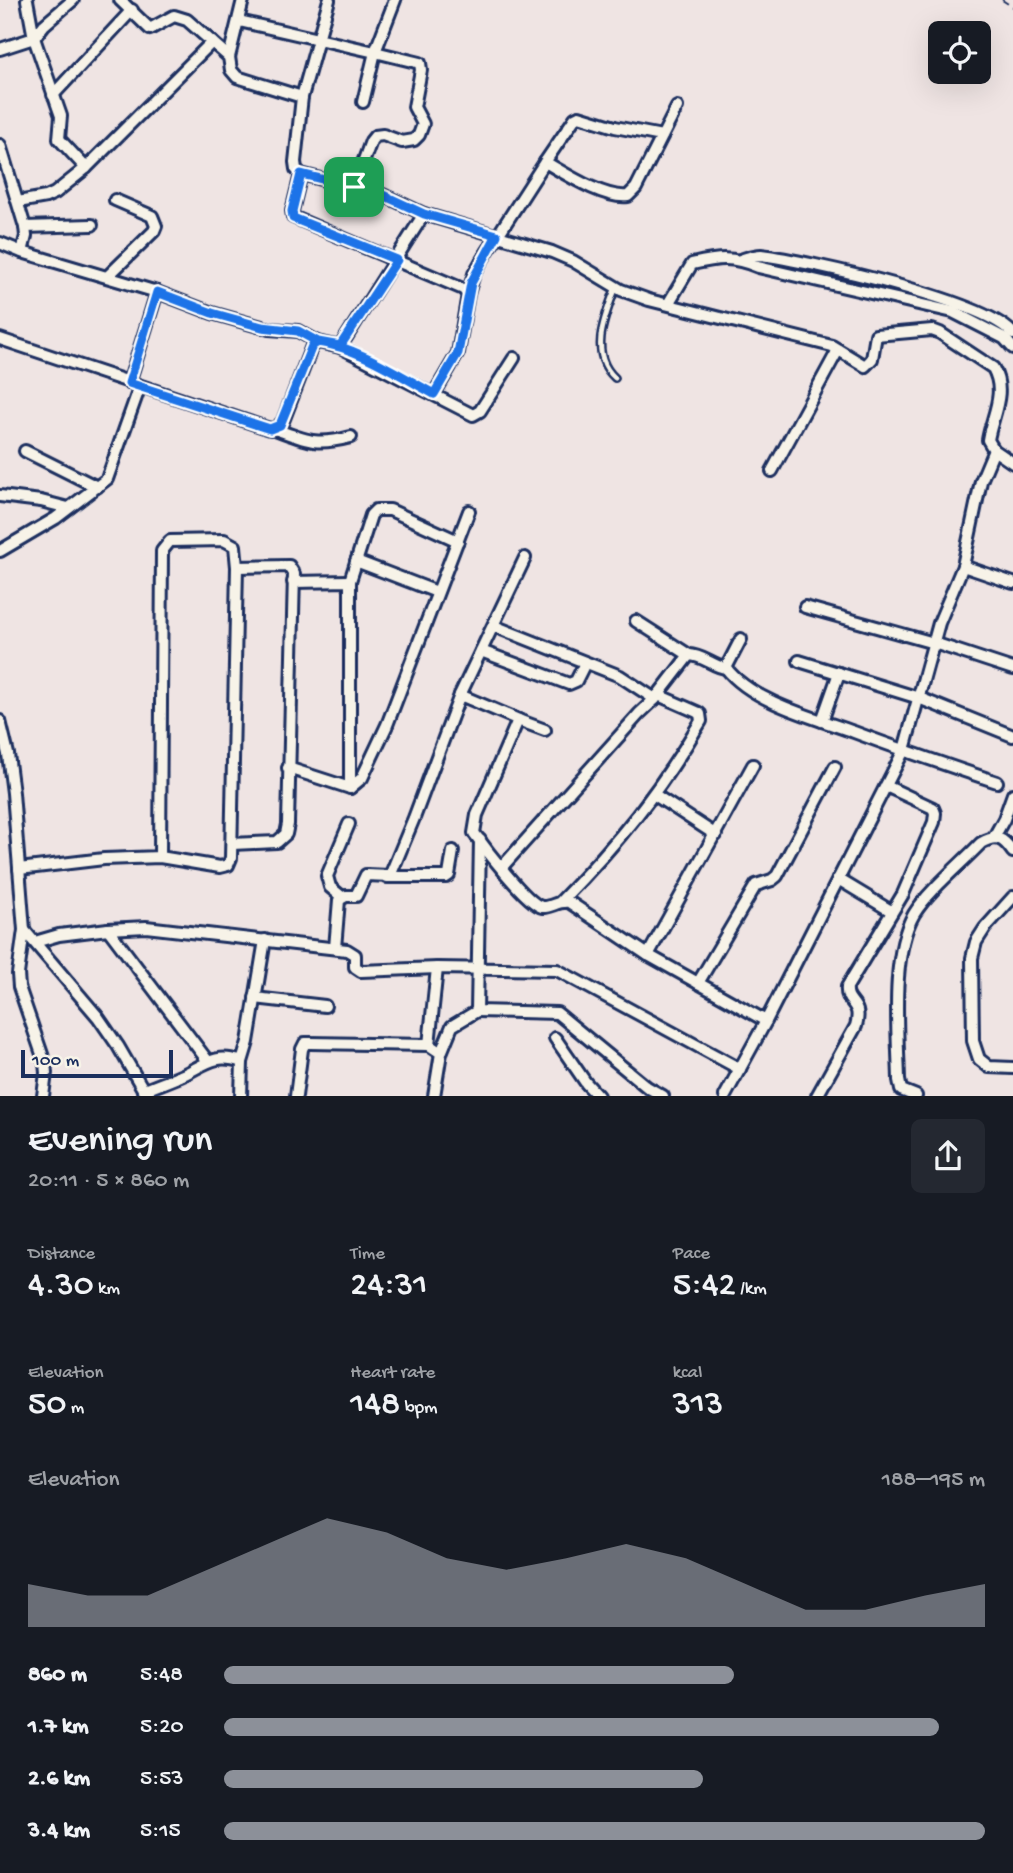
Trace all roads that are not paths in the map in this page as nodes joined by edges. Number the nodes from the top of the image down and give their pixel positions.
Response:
1 (27, 0) edge
2 (73, 0) edge
3 (120, 0) edge
4 (243, 0) edge
5 (329, 0) edge
6 (395, 0) edge
7 (132, 10) junction
8 (239, 21) junction
9 (34, 38) junction
10 (318, 40) junction
11 (212, 42) junction
12 (0, 49) edge
13 (375, 52) junction
14 (229, 57) junction
15 (53, 95) junction
16 (302, 97) junction
17 (363, 102) dead end
18 (677, 107) dead end
19 (662, 136) junction
20 (0, 145) edge
21 (545, 162) junction
22 (86, 168) junction
23 (301, 174) junction
24 (354, 187) junction
25 (115, 200) dead end
26 (18, 202) junction
27 (424, 214) junction
28 (92, 225) dead end
29 (25, 227) junction
30 (497, 235) junction
31 (0, 243) edge
32 (22, 252) junction
33 (397, 260) junction
34 (740, 260) junction
35 (108, 276) junction
36 (616, 287) junction
37 (157, 292) junction
38 (468, 293) junction
39 (668, 304) junction
40 (944, 309) junction
41 (935, 331) junction
42 (1013, 334) edge
43 (0, 339) edge
44 (318, 342) junction
45 (340, 346) junction
46 (1013, 348) edge
47 (838, 350) junction
48 (514, 358) dead end
49 (615, 378) dead end
50 (134, 384) junction
51 (434, 394) junction
52 (275, 429) junction
53 (351, 437) dead end
54 (994, 450) junction
55 (25, 451) dead end
56 (1013, 463) edge
57 (772, 471) dead end
58 (97, 487) junction
59 (0, 496) edge
60 (68, 508) junction
61 (469, 511) dead end
62 (458, 541) junction
63 (0, 551) edge
64 (525, 558) dead end
65 (356, 561) junction
66 (963, 566) junction
67 (237, 567) junction
68 (351, 581) junction
69 (293, 582) junction
70 (1013, 583) edge
71 (437, 592) junction
72 (805, 607) dead end
73 (636, 621) dead end
74 (494, 626) junction
75 (741, 639) dead end
76 (934, 643) junction
77 (481, 651) junction
78 (689, 655) junction
79 (799, 661) dead end
80 (585, 663) junction
81 (726, 668) junction
82 (1013, 669) edge
83 (839, 673) junction
84 (460, 695) junction
85 (657, 697) junction
86 (919, 698) junction
87 (519, 720) junction
88 (0, 721) edge
89 (822, 721) junction
90 (545, 730) dead end
91 (1013, 736) edge
92 (904, 750) junction
93 (753, 765) dead end
94 (835, 767) dead end
95 (288, 768) junction
96 (997, 782) dead end
97 (886, 786) junction
98 (349, 788) junction
99 (1013, 794) edge
100 (654, 795) junction
101 (1009, 820) edge
102 (349, 824) dead end
103 (716, 835) junction
104 (994, 837) junction
105 (480, 841) junction
106 (232, 844) junction
107 (453, 851) dead end
108 (1013, 852) edge
109 (160, 857) junction
110 (502, 867) junction
111 (19, 869) junction
112 (387, 877) junction
113 (838, 879) junction
114 (342, 897) junction
115 (1013, 897) edge
116 (561, 901) junction
117 (891, 911) junction
118 (108, 929) junction
119 (24, 930) junction
120 (265, 940) junction
121 (35, 942) junction
122 (335, 948) junction
123 (648, 955) junction
124 (437, 968) junction
125 (478, 970) junction
126 (698, 983) junction
127 (254, 998) junction
128 (325, 1006) dead end
129 (477, 1011) junction
130 (766, 1021) junction
131 (555, 1038) dead end
132 (429, 1045) junction
133 (441, 1053) junction
134 (207, 1060) junction
135 (242, 1062) junction
136 (1013, 1068) edge
137 (740, 1069) junction
138 (145, 1093) edge
139 (43, 1096) edge
140 (240, 1096) edge
141 (296, 1096) edge
142 (434, 1096) edge
143 (598, 1096) edge
144 (663, 1096) edge
145 (725, 1096) edge
146 (817, 1096) edge
147 (916, 1096) edge

1 - 9 street
2 - 9 street
3 - 7 street
4 - 8 street
5 - 10 street
6 - 13 street
7 - 11 street
7 - 15 street
8 - 10 street
8 - 14 street
9 - 12 street
9 - 15 street
10 - 13 street
10 - 16 street
11 - 14 street
11 - 22 street
13 - 17 street
13 - 24 street
14 - 16 street
15 - 22 street
16 - 23 street
18 - 19 street
19 - 21 street
19 - 21 street
20 - 26 street
21 - 30 street
22 - 26 street
23 - 24 street
23 - 33 street
24 - 27 street
25 - 35 street
26 - 29 street
27 - 30 street
27 - 33 street
28 - 29 street
29 - 32 street
30 - 36 street
30 - 38 street
31 - 32 street
32 - 35 street
33 - 38 street
33 - 45 street
34 - 39 street
34 - 40 street
34 - 42 street
35 - 37 street
36 - 39 street
36 - 49 lane
37 - 44 street
37 - 50 street
38 - 51 street
39 - 47 street
40 - 41 street
40 - 46 street
41 - 47 street
41 - 54 street
43 - 50 street
44 - 45 street
44 - 52 street
45 - 51 street
47 - 57 street
48 - 51 street
50 - 52 street
50 - 58 street
52 - 53 street
54 - 56 street
54 - 66 street
55 - 58 street
58 - 60 street
59 - 60 street
60 - 63 street
61 - 62 street
62 - 65 street
62 - 71 street
64 - 74 street
65 - 68 street
65 - 71 street
66 - 70 street
66 - 76 street
67 - 69 street
67 - 106 street
67 - 109 street
68 - 69 street
68 - 98 street
69 - 95 street
71 - 98 street
72 - 76 street
73 - 78 street
74 - 77 street
74 - 80 street
75 - 81 street
76 - 82 street
76 - 86 street
77 - 80 street
77 - 84 street
78 - 81 street
78 - 85 street
79 - 83 street
80 - 85 street
81 - 89 street
83 - 86 street
83 - 89 street
84 - 87 street
84 - 112 street
85 - 100 street
85 - 110 street
86 - 91 street
86 - 92 street
87 - 90 street
87 - 105 street
88 - 111 street
89 - 92 street
92 - 96 street
92 - 97 street
93 - 103 street
94 - 126 street
95 - 98 street
95 - 106 street
97 - 113 street
97 - 117 street
99 - 101 street
100 - 103 street
100 - 116 street
101 - 104 street
102 - 114 street
103 - 123 street
104 - 108 street
104 - 147 street
105 - 110 street
105 - 125 street
106 - 109 street
107 - 112 street
109 - 111 street
110 - 116 street
111 - 119 street
112 - 114 street
113 - 117 street
113 - 130 street
114 - 122 street
115 - 136 street
116 - 123 street
117 - 146 street
118 - 120 street
118 - 121 street
118 - 134 street
119 - 121 street
119 - 139 street
120 - 122 street
120 - 127 street
121 - 138 street
122 - 124 street
123 - 126 street
124 - 125 street
124 - 132 street
125 - 129 street
125 - 137 street
126 - 130 street
127 - 128 street
127 - 135 street
129 - 133 street
129 - 144 street
130 - 137 street
131 - 143 street
132 - 133 street
132 - 141 street
133 - 142 street
134 - 135 street
134 - 138 street
135 - 140 street
137 - 145 street

